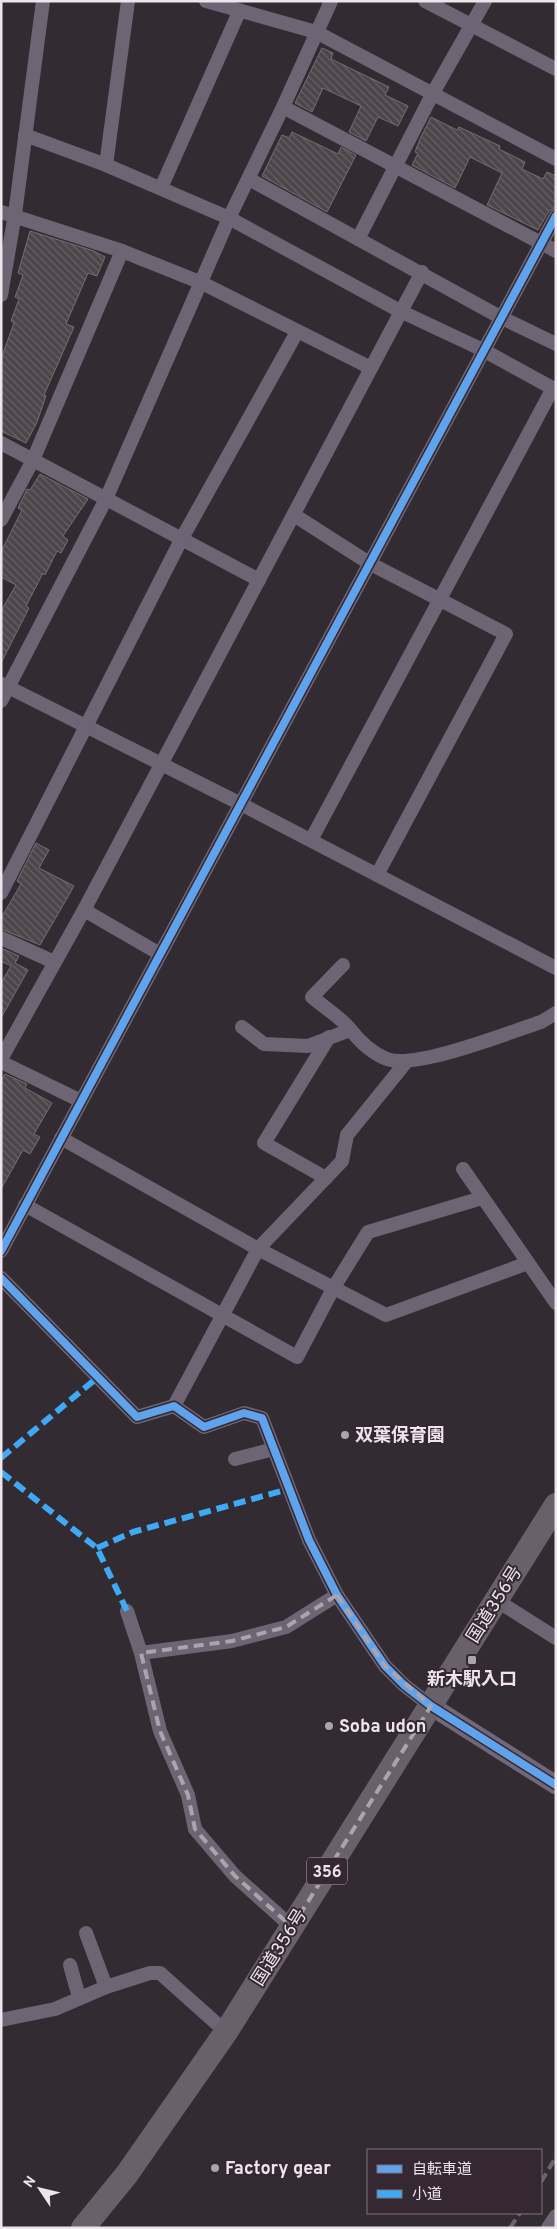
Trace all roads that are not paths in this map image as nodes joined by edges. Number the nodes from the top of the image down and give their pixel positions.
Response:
1 (43, 1) edge
2 (128, 1) edge
3 (206, 1) edge
4 (331, 1) edge
5 (425, 1) edge
6 (485, 1) edge
7 (239, 12) junction
8 (472, 26) junction
9 (316, 32) junction
10 (556, 69) edge
11 (433, 93) junction
12 (284, 107) junction
13 (25, 135) junction
14 (556, 159) edge
15 (106, 165) junction
16 (396, 167) junction
17 (249, 179) junction
18 (161, 188) junction
19 (1, 212) edge
20 (15, 214) junction
21 (556, 216) edge
22 (229, 218) junction
23 (358, 239) junction
24 (541, 243) junction
25 (122, 251) junction
26 (556, 251) edge
27 (422, 272) junction
28 (202, 283) junction
29 (1, 295) edge
30 (400, 311) junction
31 (500, 317) junction
32 (297, 332) junction
33 (556, 344) edge
34 (483, 350) junction
35 (371, 368) junction
36 (554, 389) edge
37 (1, 443) edge
38 (33, 460) junction
39 (106, 498) junction
40 (294, 515) junction
41 (1, 520) edge
42 (181, 540) junction
43 (369, 563) junction
44 (259, 580) junction
45 (440, 598) junction
46 (5, 685) edge
47 (1, 701) edge
48 (85, 726) junction
49 (160, 763) junction
50 (241, 804) junction
51 (311, 840) junction
52 (377, 875) junction
53 (1, 893) edge
54 (84, 910) junction
55 (1, 938) edge
56 (160, 954) junction
57 (54, 962) junction
58 (343, 965) dead end
59 (556, 968) edge
60 (556, 1013) edge
61 (242, 1027) dead end
62 (350, 1030) junction
63 (330, 1037) junction
64 (1, 1060) edge
65 (406, 1062) junction
66 (81, 1101) junction
67 (61, 1138) junction
68 (464, 1169) dead end
69 (326, 1178) junction
70 (482, 1198) junction
71 (25, 1206) junction
72 (258, 1249) junction
73 (1, 1251) edge
74 (528, 1263) junction
75 (1, 1278) edge
76 (334, 1287) junction
77 (556, 1303) edge
78 (224, 1318) junction
79 (174, 1406) junction
80 (274, 1449) junction
81 (235, 1459) dead end
82 (556, 1505) edge
83 (337, 1595) junction
84 (496, 1600) junction
85 (127, 1611) dead end
86 (556, 1638) edge
87 (140, 1653) junction
88 (431, 1706) junction
89 (556, 1785) edge
90 (292, 1927) junction
91 (86, 1933) dead end
92 (70, 1965) dead end
93 (106, 1987) junction
94 (79, 1998) junction
95 (1, 2020) edge
96 (226, 2032) junction
97 (556, 2216) edge
98 (84, 2228) edge
99 (548, 2228) edge

1 - 13 street
2 - 15 street
3 - 7 street
4 - 9 street
5 - 8 street
6 - 8 street
7 - 9 street
7 - 18 street
8 - 10 street
8 - 11 street
9 - 11 street
9 - 12 street
11 - 14 street
11 - 16 street
12 - 16 street
12 - 17 street
13 - 15 street
13 - 20 street
15 - 18 street
16 - 23 street
16 - 24 street
17 - 22 street
17 - 23 street
18 - 22 street
19 - 20 street
20 - 25 street
20 - 29 street
21 - 24 street
22 - 28 street
22 - 30 street
23 - 27 street
24 - 26 street
24 - 31 street
25 - 28 street
25 - 38 street
27 - 30 street
27 - 31 street
28 - 32 street
28 - 39 street
30 - 34 street
30 - 35 street
31 - 33 street
31 - 34 street
32 - 35 street
32 - 42 street
34 - 36 street
34 - 43 street
35 - 40 street
36 - 45 street
37 - 38 street
38 - 39 street
38 - 41 street
39 - 42 street
39 - 46 street
40 - 43 street
40 - 44 street
42 - 44 street
42 - 48 street
43 - 45 street
43 - 50 street
44 - 49 street
45 - 51 street
45 - 52 street
46 - 47 street
46 - 48 street
48 - 49 street
48 - 53 street
49 - 50 street
49 - 54 street
50 - 51 street
50 - 56 street
51 - 52 street
52 - 59 street
54 - 56 street
54 - 57 street
55 - 57 street
56 - 66 street
57 - 64 street
58 - 62 street
60 - 65 street
61 - 63 street
62 - 63 street
62 - 65 street
63 - 69 street
64 - 66 street
65 - 69 street
66 - 67 street
67 - 71 street
67 - 72 street
68 - 70 street
69 - 72 street
70 - 74 street
70 - 76 street
71 - 73 street
71 - 78 street
72 - 76 street
72 - 78 street
74 - 76 street
74 - 77 street
75 - 79 street
76 - 78 street
78 - 79 street
79 - 80 street
80 - 81 street
80 - 83 street
82 - 84 highway, 国道356号 / 356
83 - 87 street
83 - 88 street
84 - 86 street
84 - 88 highway, 国道356号 / 356
85 - 87 street
87 - 90 street
88 - 89 street
88 - 90 highway, 国道356号 / 356
90 - 96 highway, 国道356号 / 356
91 - 93 street
92 - 94 street
93 - 94 street
93 - 96 street
94 - 95 street
96 - 98 highway, 国道356号 / 356
97 - 99 street

